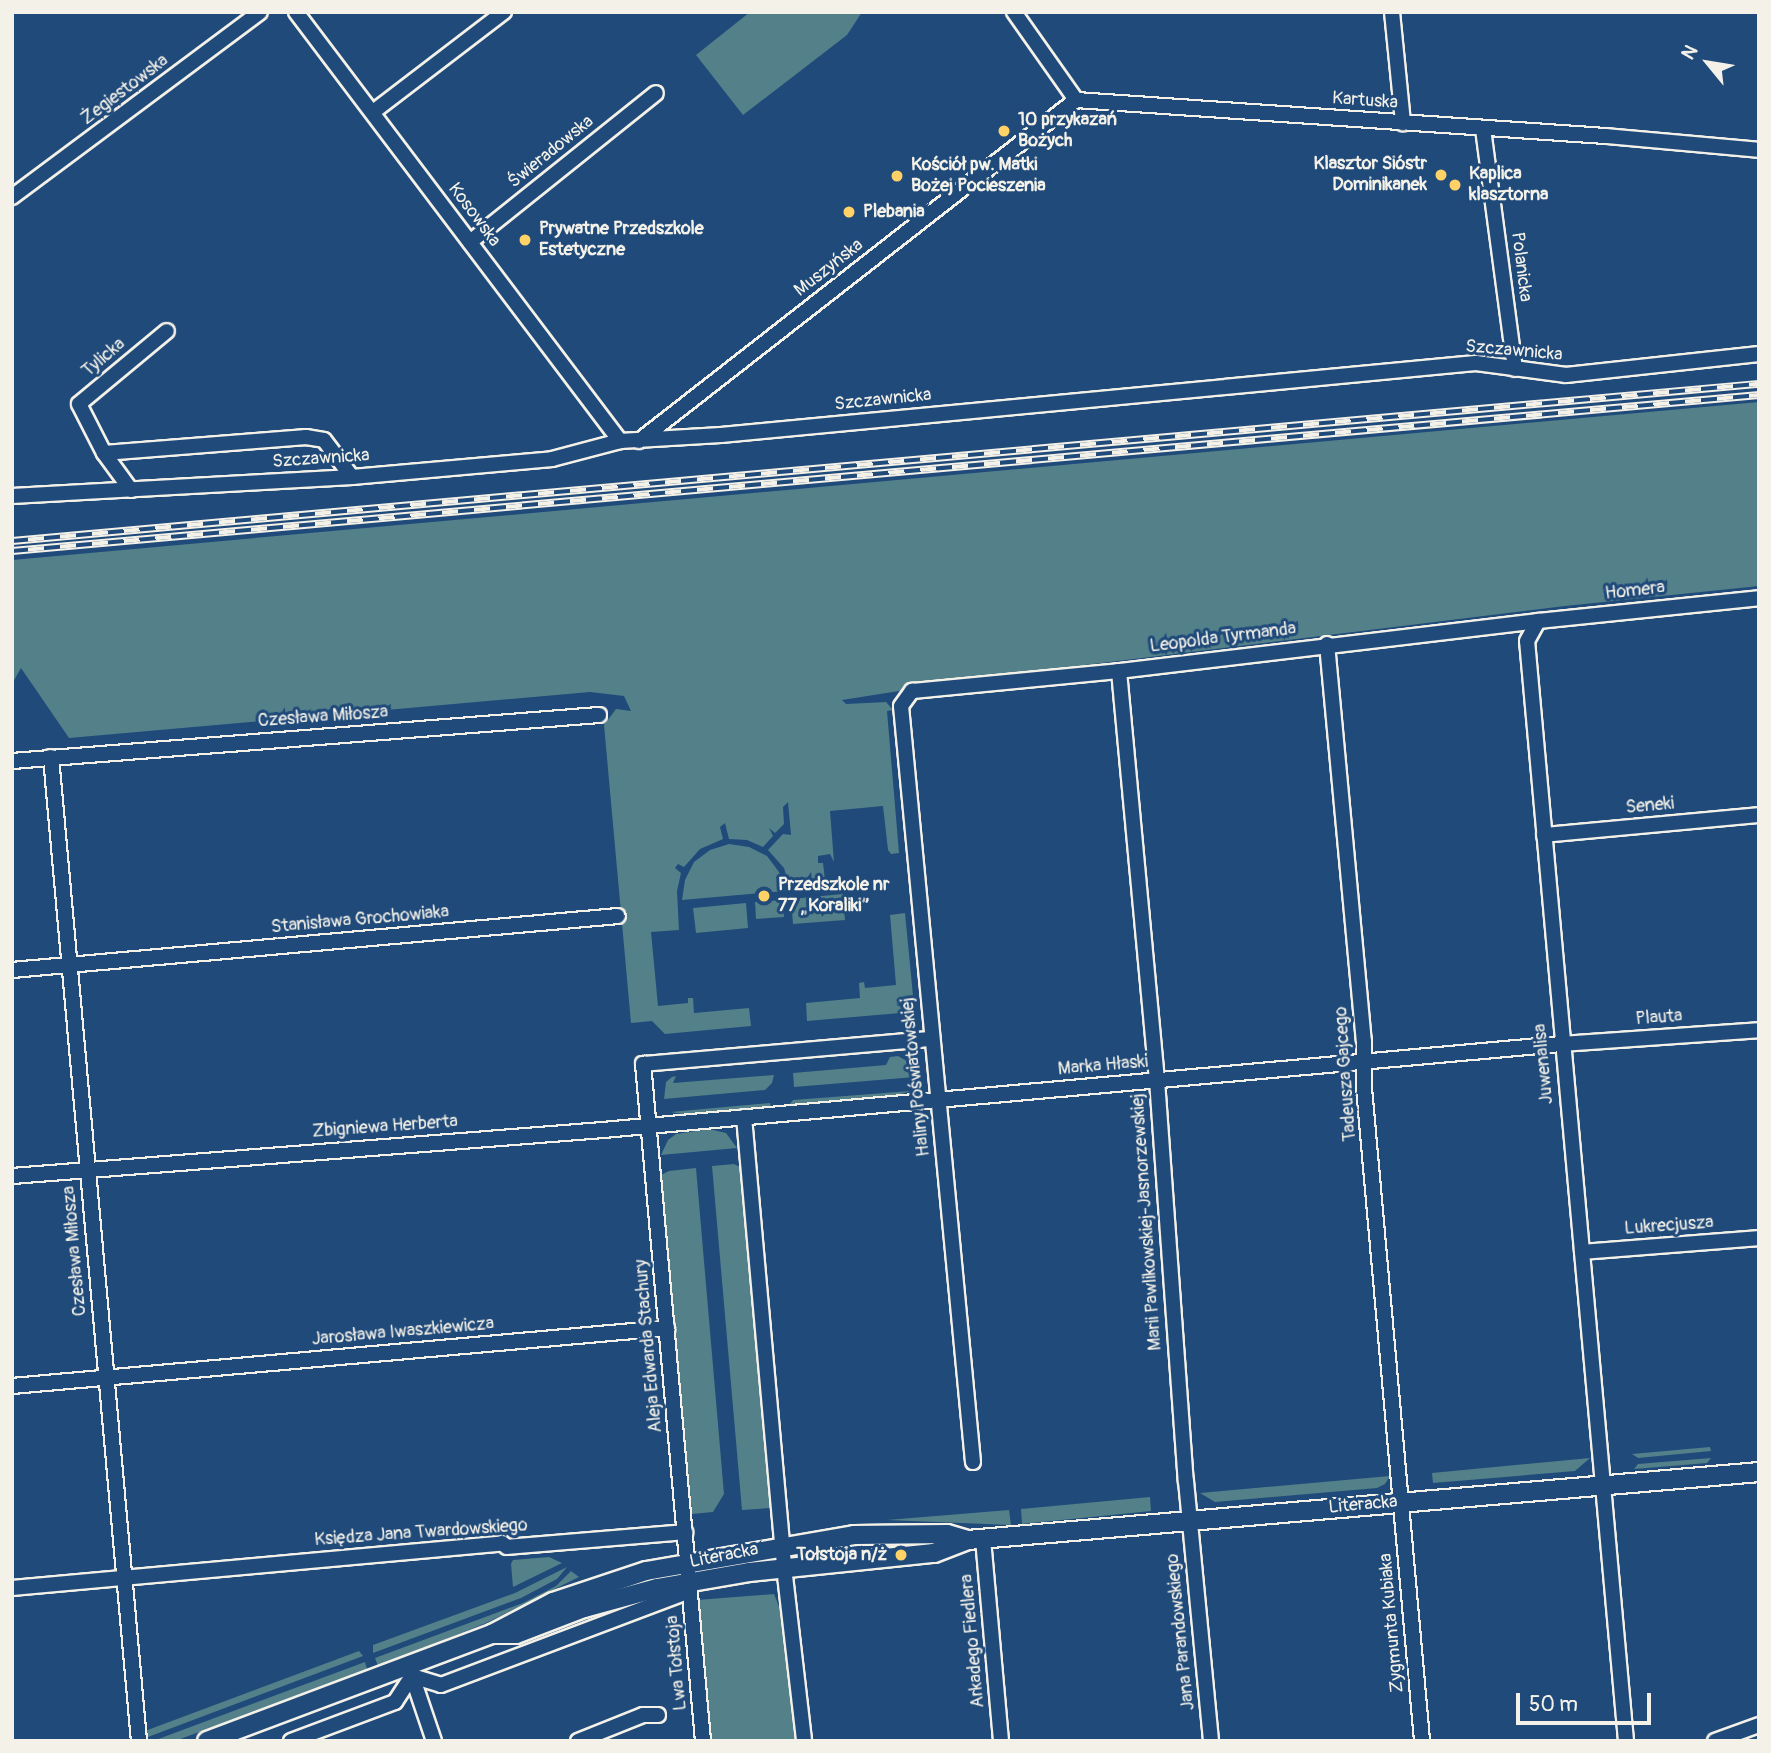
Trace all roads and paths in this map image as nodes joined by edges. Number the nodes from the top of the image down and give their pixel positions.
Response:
1 (260, 12) edge
2 (296, 12) edge
3 (504, 12) edge
4 (1014, 12) edge
5 (1392, 12) edge
6 (656, 93) dead end
7 (1076, 100) junction
8 (373, 112) junction
9 (1403, 123) junction
10 (1483, 129) junction
11 (1759, 150) edge
12 (12, 197) edge
13 (470, 242) junction
14 (167, 331) dead end
15 (1759, 354) edge
16 (1515, 369) junction
17 (620, 441) junction
18 (639, 441) junction
19 (104, 453) junction
20 (352, 477) junction
21 (131, 491) junction
22 (12, 496) edge
23 (1759, 598) edge
24 (1538, 621) junction
25 (1328, 644) junction
26 (1119, 671) junction
27 (912, 691) joint
28 (599, 715) dead end
29 (51, 757) junction
30 (12, 761) edge
31 (1759, 815) edge
32 (1544, 835) junction
33 (618, 916) dead end
34 (69, 965) junction
35 (12, 970) edge
36 (1759, 1030) edge
37 (931, 1040) junction
38 (1562, 1044) junction
39 (1364, 1064) junction
40 (1157, 1080) junction
41 (939, 1100) junction
42 (744, 1117) junction
43 (649, 1126) junction
44 (87, 1170) junction
45 (12, 1176) edge
46 (1759, 1238) edge
47 (1582, 1252) junction
48 (667, 1328) junction
49 (105, 1378) junction
50 (12, 1386) edge
51 (973, 1462) dead end
52 (1759, 1472) edge
53 (1602, 1484) junction
54 (1402, 1501) junction
55 (1190, 1520) junction
56 (685, 1532) junction
57 (976, 1539) junction
58 (782, 1545) junction
59 (688, 1563) junction
60 (784, 1567) junction
61 (123, 1578) junction
62 (689, 1587) junction
63 (12, 1588) edge
64 (492, 1634) junction
65 (410, 1671) junction
66 (658, 1715) dead end
67 (1759, 1725) edge
68 (138, 1741) edge
69 (207, 1741) edge
70 (292, 1741) edge
71 (434, 1741) edge
72 (578, 1741) edge
73 (703, 1741) edge
74 (804, 1741) edge
75 (1001, 1741) edge
76 (1211, 1741) edge
77 (1422, 1741) edge
78 (1626, 1741) edge
79 (1715, 1741) edge

1 - 12 street, Żegiestowska
2 - 8 street, Kosowska
3 - 8 street
4 - 7 street
5 - 9 street
6 - 13 street, Świeradowska
7 - 9 street, Kartuska
7 - 18 street, Muszyńska
8 - 13 street, Kosowska
9 - 10 street, Kartuska
10 - 11 street, Kartuska
10 - 16 street, Polanicka
13 - 17 street, Kosowska
14 - 19 street, Tylicka
15 - 16 street, Szczawnicka
16 - 18 street, Szczawnicka
17 - 18 street, Szczawnicka
17 - 20 street, Szczawnicka
19 - 20 street
19 - 21 street, Tylicka
20 - 21 street, Szczawnicka
21 - 22 street, Szczawnicka
23 - 24 street, Homera
24 - 25 street, Leopolda Tyrmanda
24 - 32 street, Juwenalisa
25 - 26 street, Leopolda Tyrmanda
25 - 39 street, Tadeusza Gajcego
26 - 27 street, Leopolda Tyrmanda
26 - 40 street, Marii Pawlikowskiej-Jasnorzewskiej
27 - 37 street, Haliny Poświatowskiej
28 - 29 street, Czesława Miłosza
29 - 30 street, Czesława Miłosza
29 - 34 street, Czesława Miłosza
31 - 32 street, Seneki
32 - 38 street, Juwenalisa
33 - 34 street, Stanisława Grochowiaka
34 - 35 street, Stanisława Grochowiaka
34 - 44 street, Czesława Miłosza
36 - 38 street, Plauta
37 - 41 street, Haliny Poświatowskiej
37 - 43 street, Aleja Edwarda Stachury
38 - 39 street, Marka Hłaski
38 - 47 street, Juwenalisa
39 - 40 street, Marka Hłaski
39 - 54 street, Tadeusza Gajcego
40 - 41 street, Marka Hłaski
40 - 55 street, Marii Pawlikowskiej-Jasnorzewskiej
41 - 42 street, Marka Hłaski
41 - 51 street, Haliny Poświatowskiej
42 - 43 street, Marka Hłaski
42 - 58 street
43 - 44 street, Zbigniewa Herberta
43 - 48 street, Aleja Edwarda Stachury
44 - 45 street, Zbigniewa Herberta
44 - 49 street, Czesława Miłosza
46 - 47 street, Lukrecjusza
47 - 53 street, Juwenalisa
48 - 49 street, Jarosława Iwaszkiewicza
48 - 56 street, Aleja Edwarda Stachury
49 - 50 street, Jarosława Iwaszkiewicza
49 - 61 street, Czesława Miłosza
52 - 53 street, Literacka
53 - 54 street, Literacka
53 - 78 street, Juwenalisa
54 - 55 street, Literacka
54 - 77 street, Zygmunta Kubiaka
55 - 57 street, Literacka
55 - 76 street, Jana Parandowskiego
56 - 59 street, Aleja Edwarda Stachury
56 - 61 street, Księdza Jana Twardowskiego
57 - 58 street, Literacka
57 - 60 street, Literacka
57 - 75 street, Arkadego Fiedlera
58 - 59 street, Literacka
58 - 60 street
59 - 62 street, Lwa Tołstoja
59 - 64 street, Literacka
60 - 62 street, Literacka
60 - 74 street
61 - 63 street, Księdza Jana Twardowskiego
61 - 68 street, Czesława Miłosza
62 - 64 street, Literacka
62 - 65 street
62 - 73 street, Lwa Tołstoja
64 - 65 street, Literacka
65 - 69 street, Literacka
65 - 70 street
65 - 71 street
66 - 72 street
67 - 79 street

